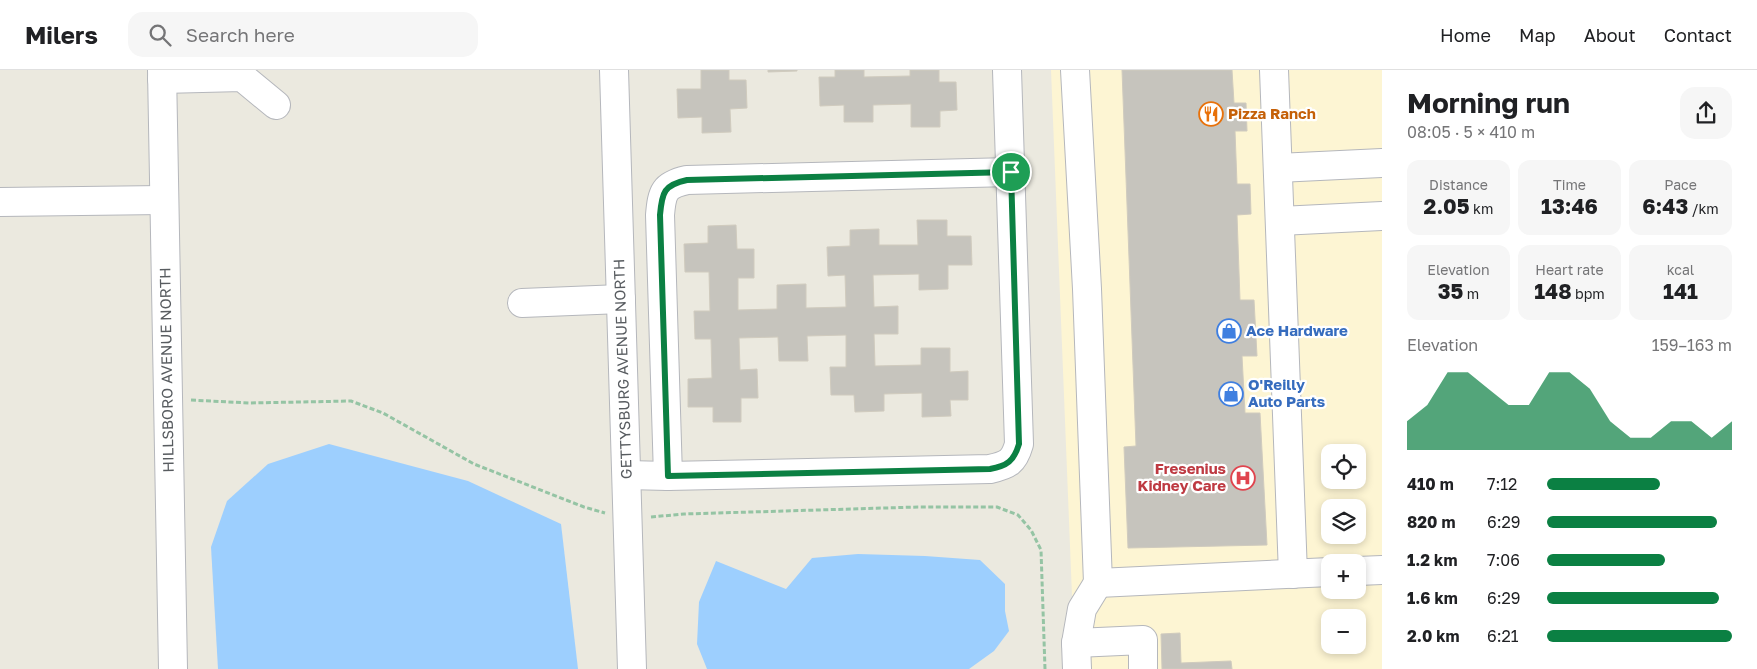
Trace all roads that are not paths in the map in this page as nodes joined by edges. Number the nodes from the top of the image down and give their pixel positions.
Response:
1 (614, 70) edge
2 (1007, 70) edge
3 (1075, 70) edge
4 (1274, 70) edge
5 (162, 74) edge
6 (276, 105) dead end
7 (1382, 163) edge
8 (1278, 168) junction
9 (1011, 172) junction
10 (164, 200) junction
11 (0, 202) edge
12 (1382, 216) edge
13 (1280, 221) junction
14 (621, 299) junction
15 (522, 303) dead end
16 (627, 475) junction
17 (668, 476) junction
18 (1382, 570) edge
19 (1366, 571) edge
20 (1321, 572) edge
21 (1294, 574) junction
22 (1098, 583) junction
23 (1076, 656) edge
24 (1143, 664) edge
25 (173, 669) edge
26 (632, 669) edge

1 - 14 street, GETTYSBURG AVENUE NORTH
2 - 9 street
3 - 22 street
4 - 8 street
5 - 6 street
5 - 10 street, HILLSBORO AVENUE NORTH
7 - 8 street
8 - 13 street
9 - 17 street
9 - 17 street
10 - 11 street
10 - 25 street, HILLSBORO AVENUE NORTH
12 - 13 street
13 - 21 street
14 - 15 street
14 - 16 street, GETTYSBURG AVENUE NORTH
16 - 17 street
16 - 26 street, GETTYSBURG AVENUE NORTH
18 - 19 street
20 - 21 street
21 - 22 street
22 - 23 street
23 - 24 street

